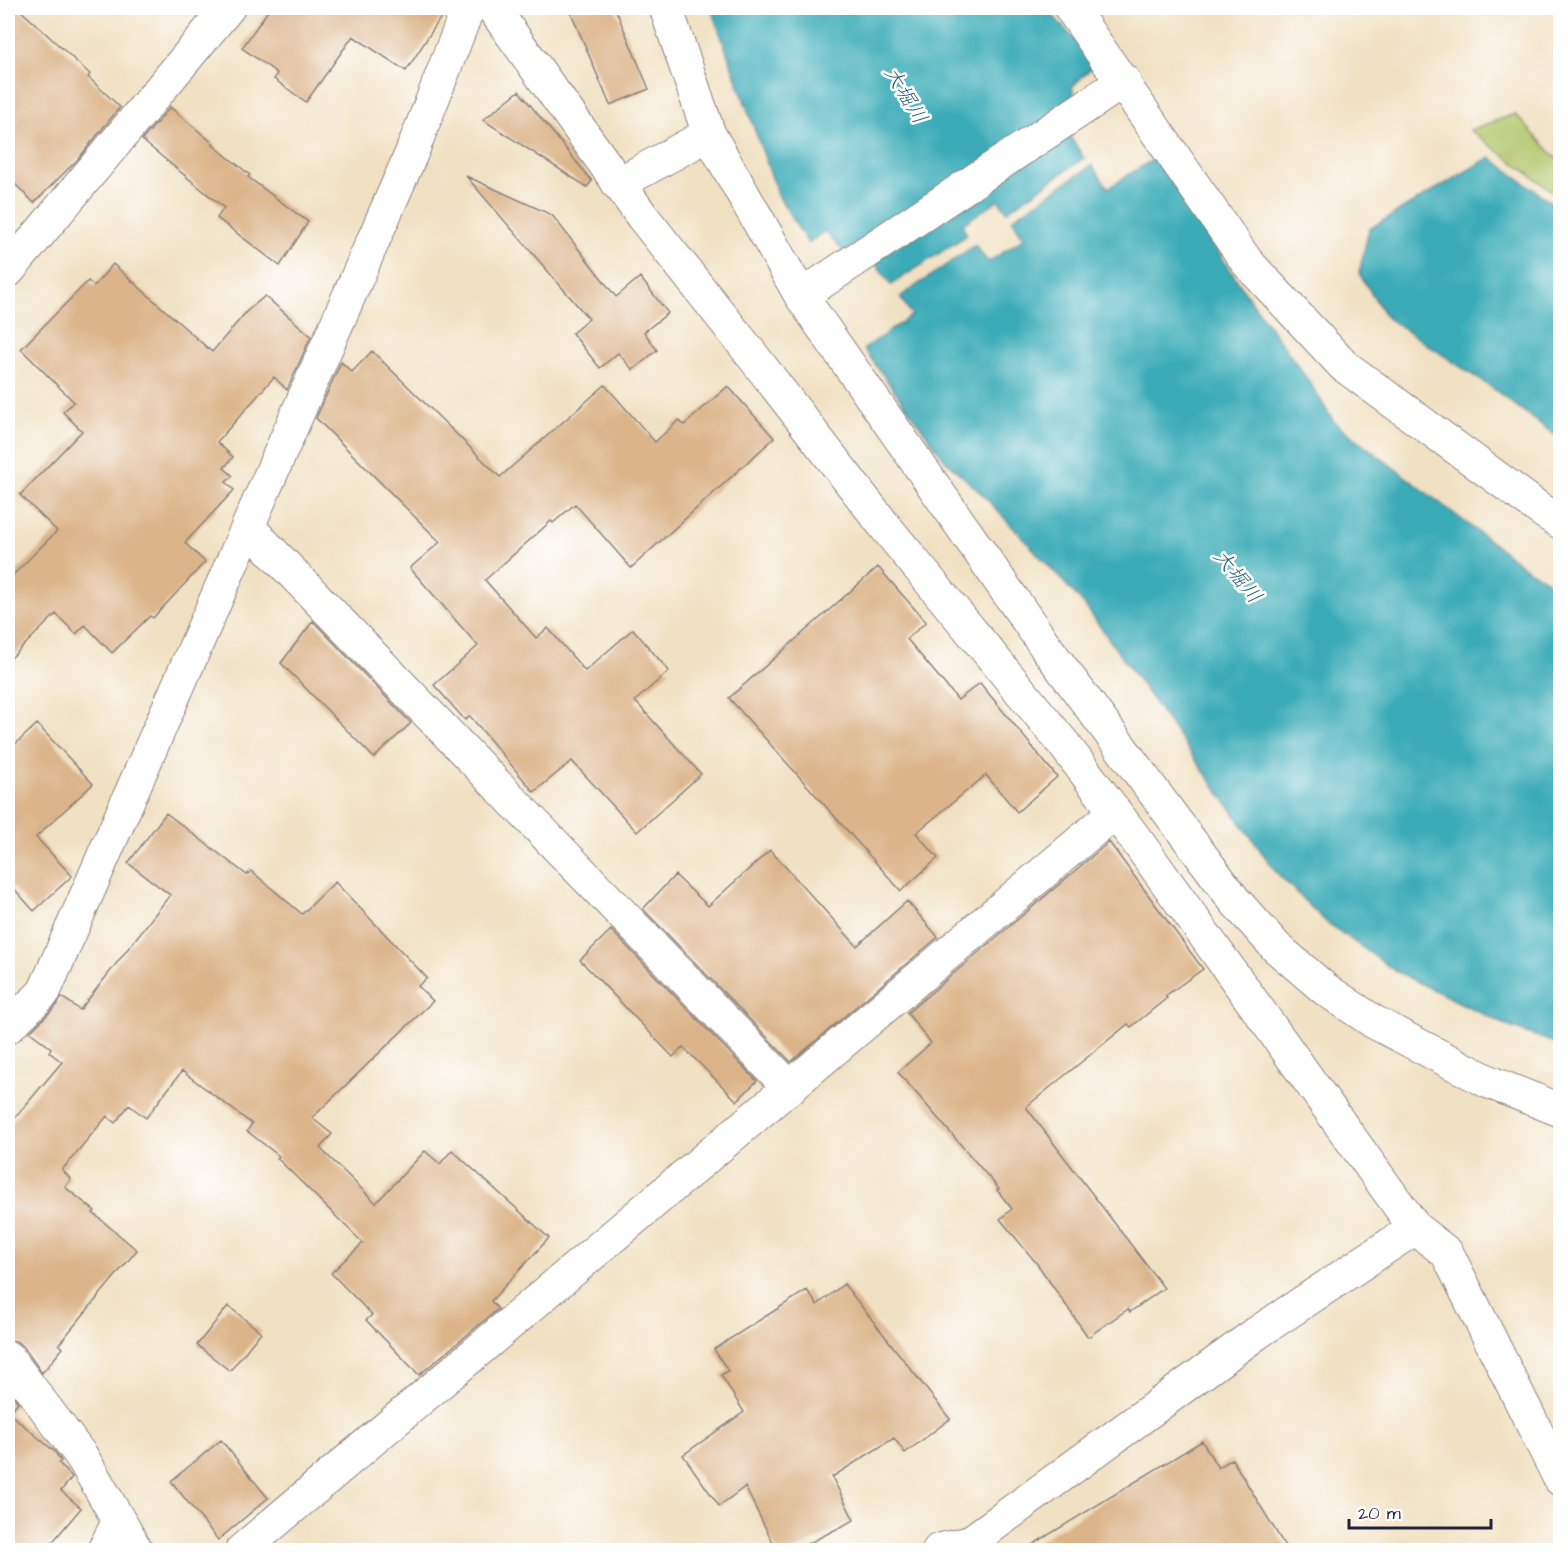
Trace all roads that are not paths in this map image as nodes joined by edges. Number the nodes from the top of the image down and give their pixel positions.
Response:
1 (228, 8) edge
2 (468, 8) edge
3 (493, 8) edge
4 (666, 8) edge
5 (1071, 8) edge
6 (1124, 81) junction
7 (709, 134) junction
8 (618, 184) junction
9 (8, 271) edge
10 (801, 296) junction
11 (1560, 522) edge
12 (248, 527) junction
13 (1115, 812) junction
14 (8, 1027) edge
15 (790, 1088) junction
16 (1560, 1110) edge
17 (1415, 1228) junction
18 (8, 1358) edge
19 (1560, 1479) edge
20 (119, 1521) junction
21 (104, 1551) edge
22 (136, 1551) edge
23 (242, 1551) edge
24 (939, 1551) edge

1 - 9 street
2 - 12 street
3 - 8 street
4 - 7 street
5 - 6 street
6 - 10 street
6 - 11 street
7 - 8 street
7 - 10 street
8 - 13 street
10 - 16 street
12 - 14 street
12 - 15 street
13 - 15 street
13 - 17 street
15 - 23 street
17 - 19 street
17 - 24 street
18 - 20 street
20 - 21 street
20 - 22 street

